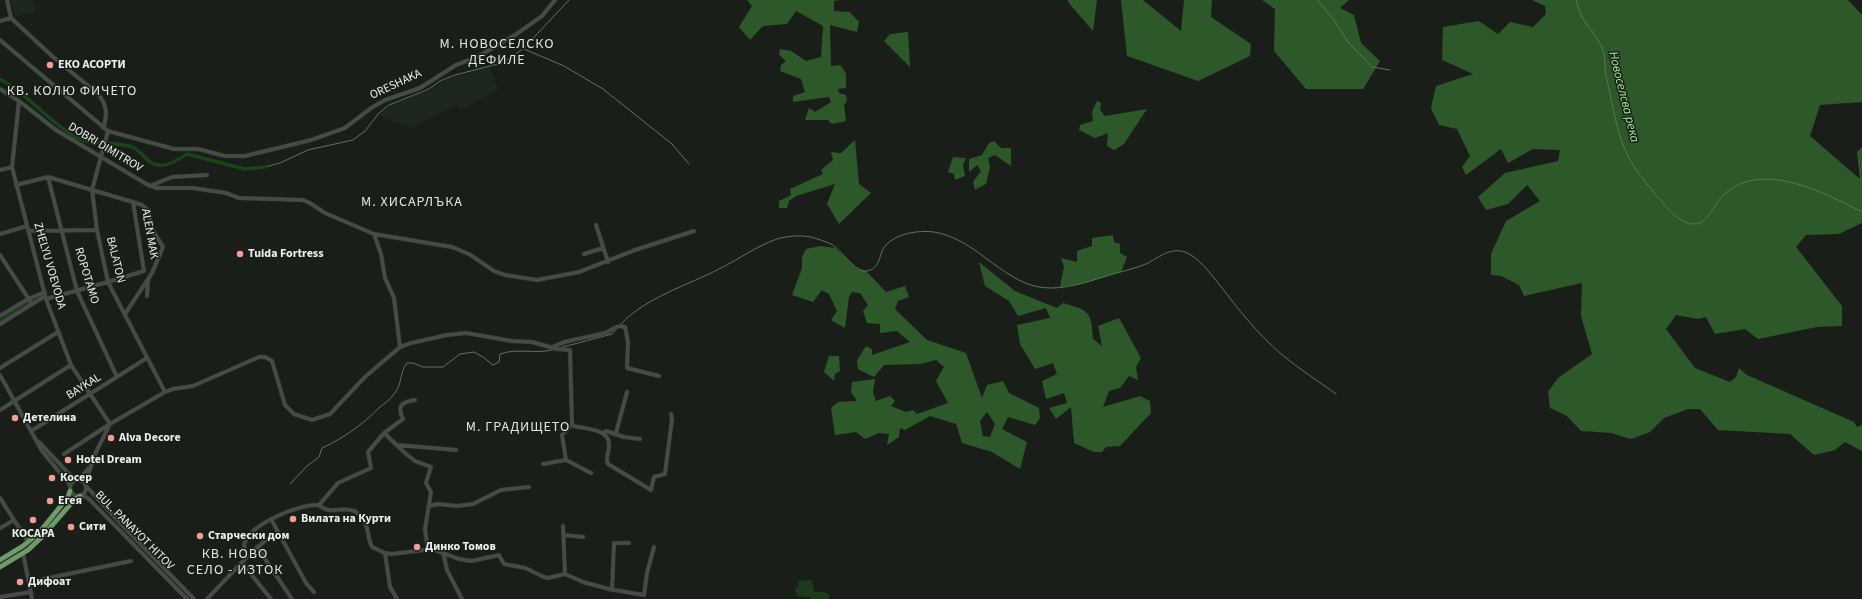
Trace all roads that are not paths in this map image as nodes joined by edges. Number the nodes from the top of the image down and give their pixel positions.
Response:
1 (7, 0) edge
2 (555, 0) edge
3 (11, 18) junction
4 (0, 21) edge
5 (0, 40) edge
6 (0, 89) edge
7 (19, 101) junction
8 (103, 128) junction
9 (107, 133) junction
10 (100, 156) junction
11 (12, 167) junction
12 (0, 170) edge
13 (207, 175) dead end
14 (48, 177) junction
15 (16, 185) junction
16 (150, 186) junction
17 (92, 190) junction
18 (133, 202) junction
19 (596, 225) dead end
20 (27, 226) junction
21 (97, 230) junction
22 (28, 231) junction
23 (62, 231) junction
24 (694, 231) dead end
25 (0, 234) edge
26 (374, 234) junction
27 (603, 248) junction
28 (584, 254) dead end
29 (0, 255) edge
30 (608, 262) junction
31 (148, 279) junction
32 (108, 282) junction
33 (77, 291) junction
34 (46, 296) junction
35 (146, 296) dead end
36 (28, 299) junction
37 (32, 304) junction
38 (125, 314) junction
39 (1, 315) edge
40 (0, 324) edge
41 (58, 332) junction
42 (400, 347) junction
43 (551, 348) junction
44 (147, 358) junction
45 (71, 365) junction
46 (0, 368) edge
47 (0, 375) edge
48 (659, 376) dead end
49 (117, 377) junction
50 (165, 392) junction
51 (627, 392) dead end
52 (90, 395) junction
53 (415, 400) dead end
54 (15, 402) junction
55 (0, 410) edge
56 (671, 414) dead end
57 (110, 424) junction
58 (572, 424) junction
59 (31, 432) junction
60 (603, 433) junction
61 (616, 433) junction
62 (384, 434) junction
63 (35, 437) junction
64 (640, 438) dead end
65 (397, 445) junction
66 (456, 450) dead end
67 (64, 454) dead end
68 (566, 460) junction
69 (543, 464) dead end
70 (90, 468) junction
71 (591, 473) dead end
72 (78, 479) junction
73 (70, 485) junction
74 (86, 485) junction
75 (529, 487) dead end
76 (70, 491) junction
77 (81, 496) junction
78 (0, 498) edge
79 (319, 505) junction
80 (429, 506) junction
81 (271, 519) junction
82 (14, 520) junction
83 (563, 526) dead end
84 (0, 528) edge
85 (278, 532) junction
86 (564, 535) junction
87 (583, 537) dead end
88 (28, 542) junction
89 (629, 544) dead end
90 (257, 547) junction
91 (654, 547) dead end
92 (428, 550) junction
93 (443, 552) junction
94 (23, 553) junction
95 (385, 553) junction
96 (247, 557) junction
97 (0, 560) edge
98 (131, 561) dead end
99 (242, 563) junction
100 (0, 568) edge
101 (565, 574) junction
102 (29, 582) junction
103 (612, 590) junction
104 (31, 592) junction
105 (314, 592) dead end
106 (0, 597) edge
107 (32, 599) edge
108 (188, 599) edge
109 (194, 599) edge
110 (207, 599) edge
111 (271, 599) edge
112 (292, 599) edge
113 (397, 599) edge
114 (462, 599) edge

1 - 3 street
2 - 9 street, ORESHAKA
3 - 4 street
3 - 8 street
5 - 8 street, DOBRI DIMITROV
6 - 7 street, DOBRI DIMITROV
7 - 10 street, DOBRI DIMITROV
7 - 11 street, ZHELYU VOEVODA
8 - 9 street, DOBRI DIMITROV
9 - 10 street, BALATON
10 - 16 street, DOBRI DIMITROV
10 - 17 street, BALATON
11 - 12 street
11 - 15 street, ZHELYU VOEVODA
13 - 16 street
14 - 15 street
14 - 17 street
14 - 23 street, ROPOTAMO
15 - 20 street, ZHELYU VOEVODA
16 - 26 street, DOBRI DIMITROV
17 - 18 street
17 - 21 street, BALATON
18 - 31 street
18 - 32 street, ALEN MAK
19 - 27 street
20 - 22 street, ZHELYU VOEVODA
20 - 25 street
21 - 23 street
21 - 32 street, BALATON
22 - 23 street
22 - 34 street, ZHELYU VOEVODA
23 - 33 street, ROPOTAMO
24 - 30 street, DOBRI DIMITROV
26 - 30 street, DOBRI DIMITROV
26 - 42 street
27 - 28 street
27 - 30 street
29 - 36 street
31 - 35 street
31 - 38 street
32 - 33 street
32 - 38 street, BALATON
33 - 34 street
33 - 49 street, ROPOTAMO
34 - 36 street
34 - 37 street
34 - 41 street, ZHELYU VOEVODA
36 - 37 street
36 - 39 street
37 - 40 street
38 - 44 street, BALATON
41 - 45 street, ZHELYU VOEVODA
41 - 46 street
42 - 43 street
42 - 50 street
43 - 48 street
43 - 58 street
44 - 49 street, BAYKAL
44 - 50 street, BALATON
45 - 52 street, ZHELYU VOEVODA
45 - 54 street
47 - 54 street
49 - 52 street, BAYKAL
50 - 57 street
51 - 61 street
52 - 57 street, ZHELYU VOEVODA
52 - 59 street, BAYKAL
53 - 62 street
54 - 55 street
54 - 59 street
56 - 60 street
57 - 67 street
57 - 70 street
58 - 60 street
58 - 68 street
59 - 63 street
60 - 61 street
61 - 64 street
62 - 65 street
62 - 79 street
63 - 72 street
63 - 73 street
65 - 66 street
65 - 80 street
68 - 69 street
68 - 71 street
70 - 72 street
70 - 74 street
72 - 73 street
72 - 74 street
73 - 76 street
74 - 77 street
74 - 109 street, BUL. PANAYOT HITOV
75 - 80 street
76 - 77 street
76 - 88 main road
77 - 94 main road
77 - 108 street, BUL. PANAYOT HITOV
78 - 82 street
79 - 81 street
79 - 95 street
80 - 92 street
81 - 85 street
81 - 96 street
82 - 84 street
82 - 88 street
83 - 86 street
85 - 90 street
85 - 105 street
86 - 87 street
86 - 101 street
88 - 97 main road
89 - 103 street
90 - 96 street
90 - 112 street
91 - 103 street
92 - 93 street
92 - 95 street
93 - 101 street
93 - 114 street
94 - 100 main road
94 - 102 street
95 - 113 street
96 - 99 street
98 - 102 street
99 - 110 street
99 - 111 street
101 - 103 street
102 - 104 street
104 - 106 street
104 - 107 street

